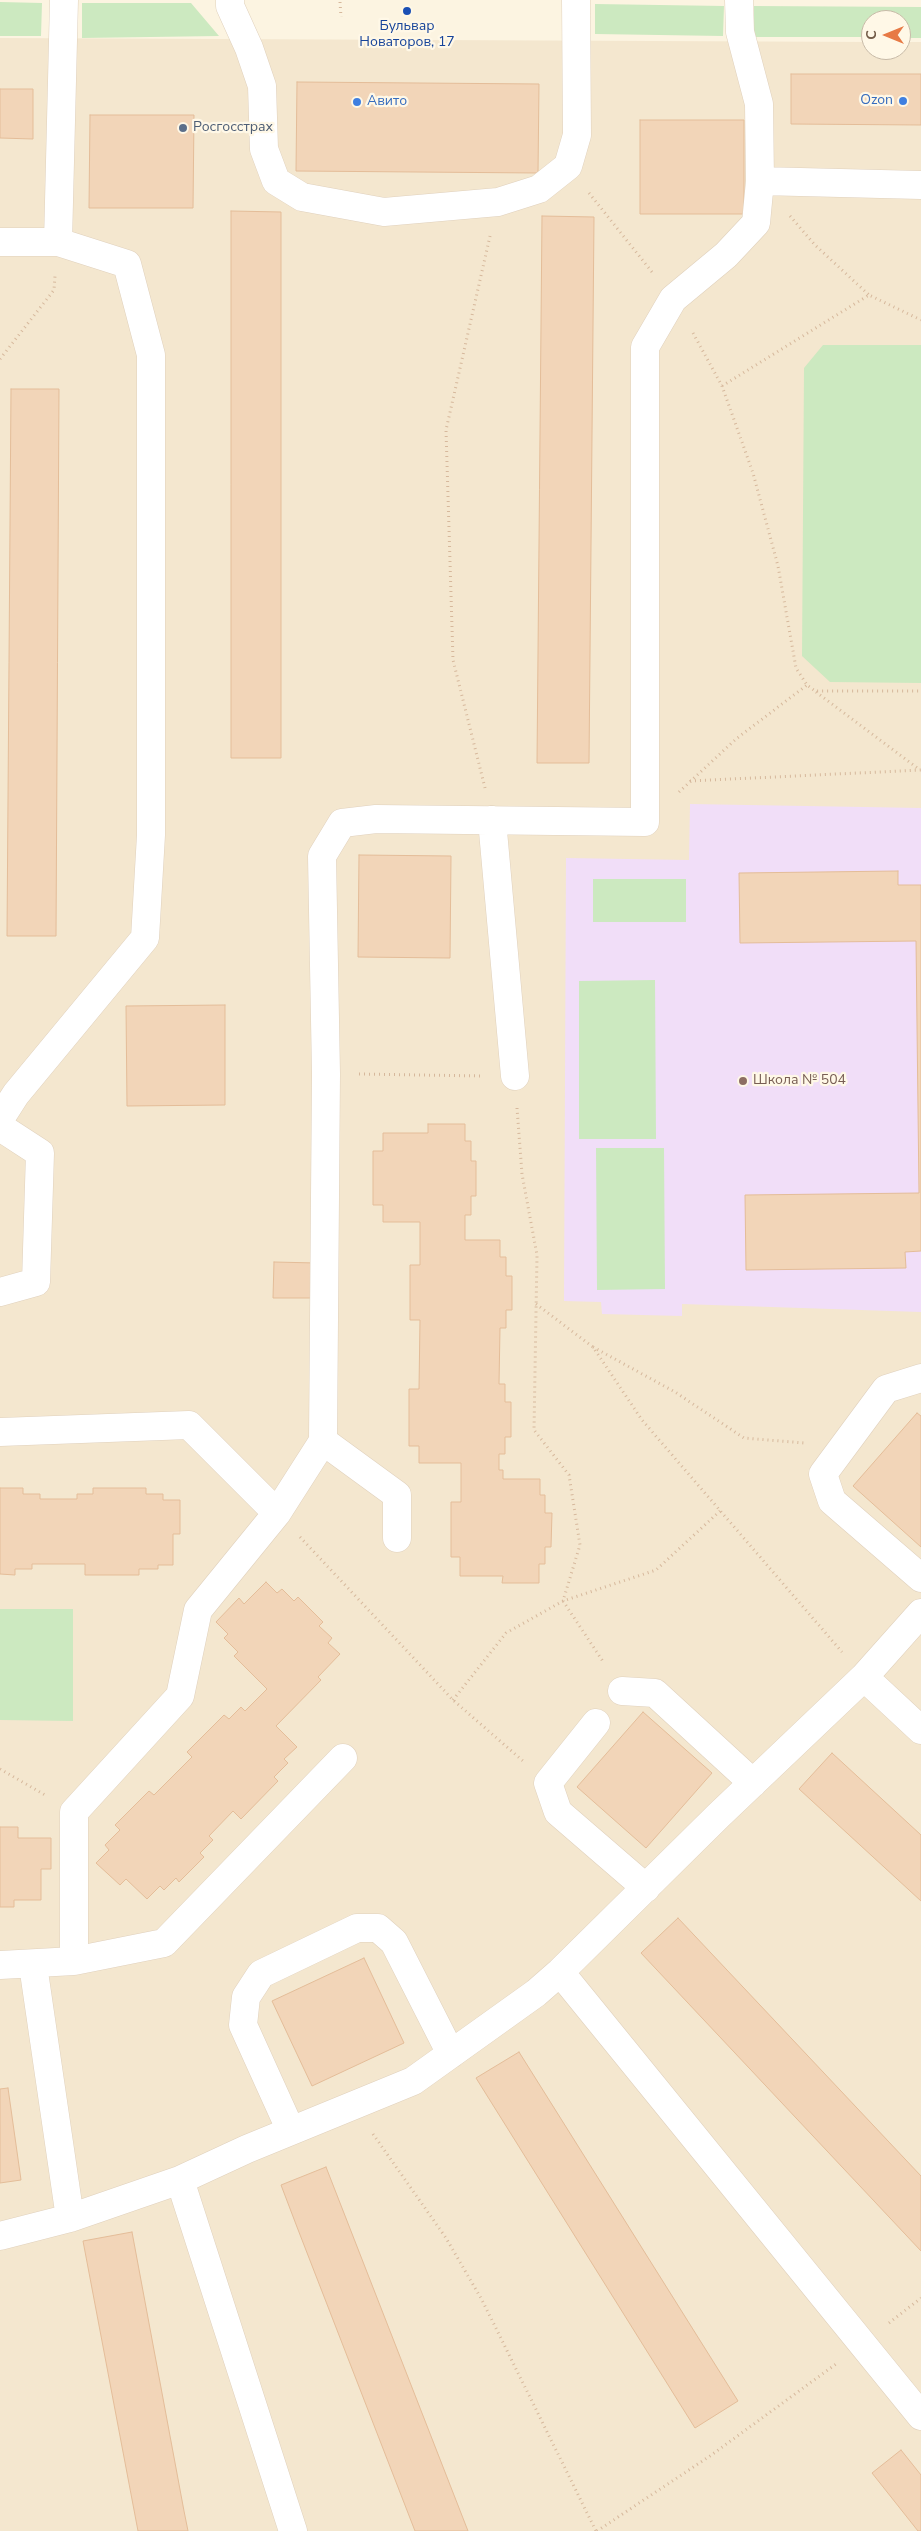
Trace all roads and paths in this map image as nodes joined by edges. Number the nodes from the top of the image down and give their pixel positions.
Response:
1 (64, 0) edge
2 (230, 0) edge
3 (576, 0) edge
4 (739, 0) edge
5 (340, 2) dead end
6 (341, 16) dead end
7 (568, 166) junction
8 (760, 181) junction
9 (921, 185) edge
10 (498, 202) junction
11 (0, 242) edge
12 (58, 242) junction
13 (869, 295) junction
14 (47, 299) dead end
15 (673, 299) junction
16 (921, 320) edge
17 (0, 359) edge
18 (722, 386) junction
19 (807, 685) junction
20 (815, 691) junction
21 (921, 691) edge
22 (920, 770) edge
23 (690, 781) junction
24 (492, 820) junction
25 (645, 822) junction
26 (326, 1074) junction
27 (515, 1076) junction
28 (0, 1119) edge
29 (0, 1127) edge
30 (0, 1292) edge
31 (536, 1304) junction
32 (593, 1347) junction
33 (921, 1378) edge
34 (0, 1432) edge
35 (323, 1441) junction
36 (808, 1443) dead end
37 (720, 1511) junction
38 (278, 1513) junction
39 (397, 1538) dead end
40 (921, 1578) edge
41 (564, 1601) junction
42 (921, 1613) edge
43 (864, 1677) junction
44 (622, 1691) joint
45 (453, 1700) junction
46 (596, 1723) dead end
47 (921, 1730) edge
48 (343, 1758) dead end
49 (0, 1769) edge
50 (548, 1783) junction
51 (753, 1783) junction
52 (74, 1812) junction
53 (646, 1888) junction
54 (74, 1961) junction
55 (0, 1965) edge
56 (33, 1965) junction
57 (560, 1972) junction
58 (451, 2054) junction
59 (352, 2105) junction
60 (291, 2131) junction
61 (180, 2180) junction
62 (70, 2218) junction
63 (0, 2236) edge
64 (921, 2298) edge
65 (852, 2352) junction
66 (921, 2416) edge
67 (293, 2531) edge
68 (597, 2531) edge

1 - 12 lane
2 - 10 lane
3 - 7 lane
4 - 8 lane
5 - 6 path
7 - 10 lane
7 - 15 path
8 - 9 lane
8 - 13 path
8 - 15 lane
10 - 24 path
11 - 12 lane
12 - 28 lane
13 - 16 path
13 - 18 path
14 - 17 path
15 - 18 path
15 - 25 lane
18 - 19 path
19 - 20 path
19 - 23 path
20 - 21 path
20 - 22 path
22 - 23 path
23 - 25 path
24 - 25 lane
24 - 26 lane
24 - 27 lane
26 - 27 path
26 - 35 lane
27 - 31 path
29 - 30 lane
31 - 32 path
31 - 41 path
32 - 36 path
32 - 37 path
33 - 40 lane
34 - 38 lane
35 - 38 lane
35 - 39 lane
37 - 41 path
37 - 43 path
38 - 45 path
38 - 52 lane
41 - 44 path
41 - 45 path
42 - 43 lane
43 - 47 lane
43 - 51 lane
44 - 51 lane
45 - 50 path
46 - 50 lane
48 - 54 lane
49 - 52 path
50 - 53 lane
51 - 53 lane
52 - 54 lane
53 - 57 lane
54 - 56 lane
55 - 56 lane
56 - 62 lane
57 - 58 lane
57 - 65 lane
58 - 59 lane
58 - 60 lane
59 - 60 lane
59 - 68 path
60 - 61 lane
61 - 62 lane
61 - 67 lane
62 - 63 lane
64 - 65 path
65 - 66 lane
65 - 68 path

